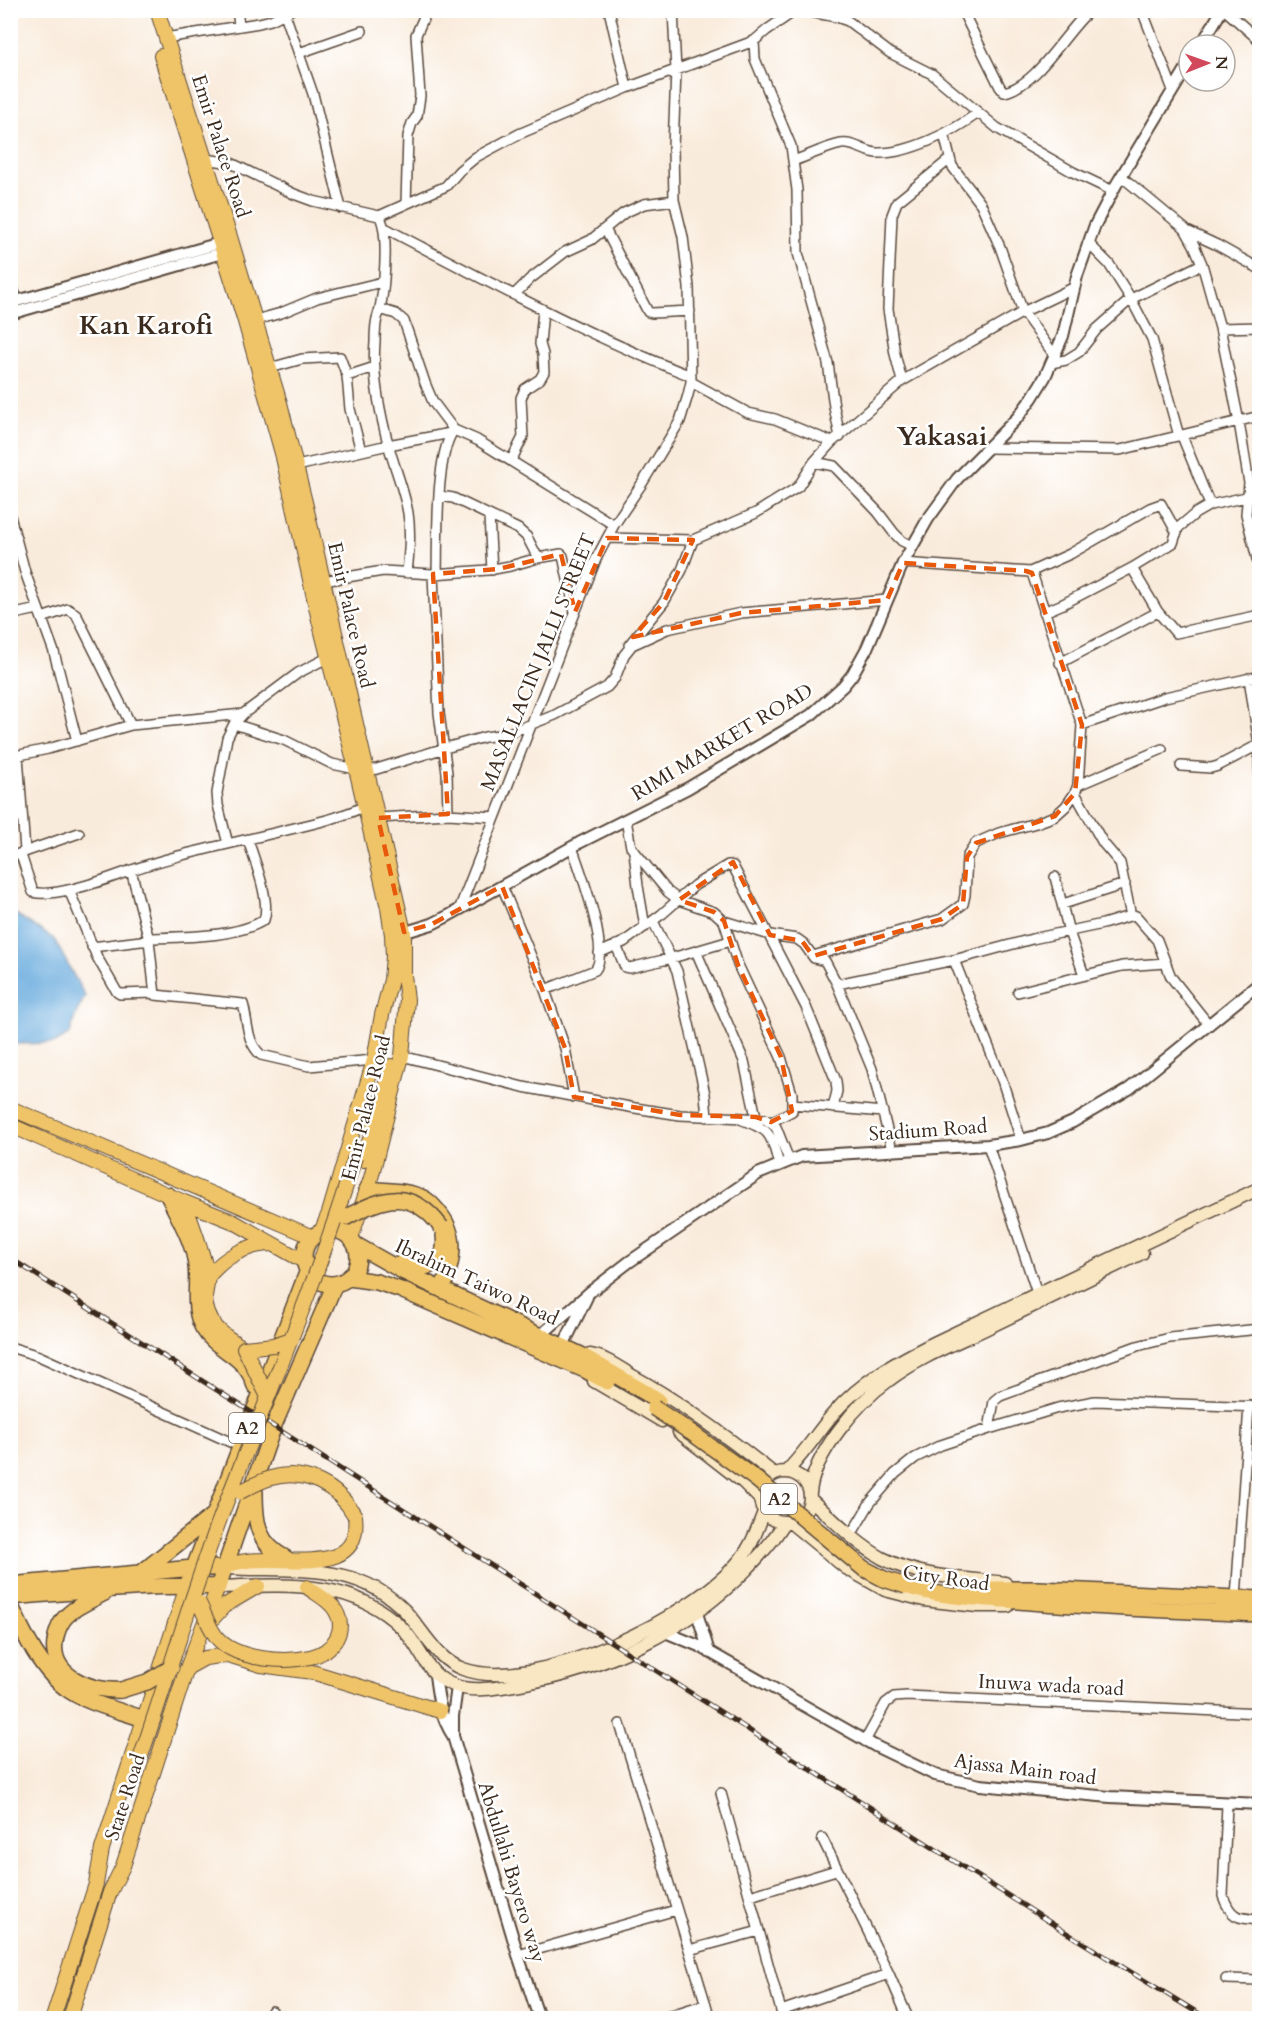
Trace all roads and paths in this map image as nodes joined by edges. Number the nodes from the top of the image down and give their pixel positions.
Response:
1 (147, 10) edge
2 (157, 10) edge
3 (237, 10) edge
4 (427, 10) edge
5 (609, 10) edge
6 (673, 10) edge
7 (798, 10) edge
8 (962, 10) edge
9 (1090, 10) edge
10 (1142, 10) edge
11 (1224, 10) edge
12 (288, 12) edge
13 (239, 26) junction
14 (362, 31) dead end
15 (1209, 33) edge
16 (165, 38) junction
17 (754, 41) junction
18 (1260, 41) edge
19 (299, 53) junction
20 (676, 71) junction
21 (1177, 84) edge
22 (627, 88) junction
23 (1173, 90) junction
24 (978, 113) junction
25 (944, 134) junction
26 (950, 159) junction
27 (200, 161) junction
28 (793, 161) junction
29 (1121, 176) junction
30 (1113, 191) junction
31 (674, 200) junction
32 (406, 204) junction
33 (340, 208) junction
34 (379, 216) junction
35 (385, 228) junction
36 (605, 229) junction
37 (1185, 230) junction
38 (1088, 243) junction
39 (221, 248) junction
40 (1202, 264) junction
41 (1260, 269) edge
42 (10, 278) edge
43 (382, 282) junction
44 (1074, 287) junction
45 (514, 295) junction
46 (1131, 299) junction
47 (14, 302) edge
48 (380, 309) junction
49 (543, 310) junction
50 (690, 311) junction
51 (1023, 312) junction
52 (10, 314) edge
53 (256, 320) junction
54 (1260, 327) edge
55 (1220, 328) junction
56 (1053, 360) junction
57 (375, 367) junction
58 (270, 368) junction
59 (347, 376) junction
60 (691, 379) junction
61 (902, 381) junction
62 (275, 405) junction
63 (1260, 416) edge
64 (1239, 422) junction
65 (453, 431) junction
66 (1180, 436) junction
67 (836, 439) junction
68 (388, 445) junction
69 (988, 448) junction
70 (362, 451) junction
71 (512, 461) junction
72 (814, 462) junction
73 (297, 466) junction
74 (1260, 494) edge
75 (440, 496) junction
76 (1247, 498) junction
77 (1210, 506) junction
78 (10, 516) edge
79 (489, 517) junction
80 (614, 525) junction
81 (1177, 533) junction
82 (607, 538) junction
83 (693, 540) junction
84 (912, 546) junction
85 (538, 558) junction
86 (903, 563) junction
87 (1132, 568) junction
88 (492, 570) junction
89 (1260, 571) edge
90 (1030, 572) junction
91 (407, 573) junction
92 (435, 574) junction
93 (323, 581) junction
94 (887, 600) junction
95 (575, 612) junction
96 (1044, 612) junction
97 (1158, 612) junction
98 (40, 613) junction
99 (10, 615) edge
100 (1260, 615) edge
101 (624, 655) junction
102 (328, 657) junction
103 (1060, 663) junction
104 (1260, 676) edge
105 (1249, 678) junction
106 (243, 714) junction
107 (234, 724) junction
108 (131, 725) junction
109 (532, 725) junction
110 (1082, 725) junction
111 (77, 741) junction
112 (1258, 745) edge
113 (445, 748) junction
114 (1162, 749) dead end
115 (14, 756) edge
116 (1181, 766) dead end
117 (361, 770) junction
118 (1260, 779) edge
119 (1077, 789) junction
120 (365, 806) junction
121 (448, 814) junction
122 (495, 817) junction
123 (378, 818) junction
124 (626, 820) junction
125 (22, 821) junction
126 (10, 823) edge
127 (79, 833) dead end
128 (248, 840) junction
129 (228, 844) junction
130 (572, 847) junction
131 (634, 852) junction
132 (23, 853) junction
133 (10, 857) edge
134 (131, 870) junction
135 (1056, 877) dead end
136 (1125, 884) junction
137 (502, 886) junction
138 (69, 890) junction
139 (679, 900) junction
140 (1063, 904) junction
141 (459, 910) junction
142 (1131, 916) junction
143 (724, 921) junction
144 (649, 924) junction
145 (1070, 932) junction
146 (398, 934) junction
147 (770, 935) junction
148 (148, 939) junction
149 (730, 941) junction
150 (616, 945) junction
151 (92, 946) junction
152 (696, 951) junction
153 (599, 953) junction
154 (813, 956) junction
155 (672, 958) junction
156 (954, 960) junction
157 (1166, 963) junction
158 (1084, 975) junction
159 (397, 978) junction
160 (1260, 983) edge
161 (837, 984) junction
162 (545, 990) junction
163 (1018, 992) dead end
164 (154, 993) junction
165 (1209, 1025) junction
166 (402, 1056) junction
167 (374, 1060) junction
168 (574, 1097) junction
169 (792, 1104) junction
170 (10, 1108) edge
171 (833, 1108) junction
172 (883, 1112) junction
173 (707, 1117) junction
174 (756, 1117) junction
175 (735, 1118) junction
176 (771, 1122) junction
177 (10, 1125) edge
178 (1021, 1140) junction
179 (988, 1144) junction
180 (892, 1150) junction
181 (360, 1159) junction
182 (784, 1162) junction
183 (1260, 1188) edge
184 (367, 1190) junction
185 (168, 1195) junction
186 (1260, 1197) edge
187 (184, 1202) junction
188 (345, 1218) junction
189 (317, 1234) junction
190 (273, 1244) junction
191 (358, 1245) junction
192 (306, 1266) junction
193 (208, 1277) junction
194 (342, 1281) junction
195 (442, 1290) junction
196 (590, 1292) junction
197 (1039, 1298) junction
198 (1260, 1329) edge
199 (541, 1335) junction
200 (292, 1339) junction
201 (563, 1346) junction
202 (10, 1347) edge
203 (244, 1348) junction
204 (581, 1362) junction
205 (263, 1398) junction
206 (1249, 1406) junction
207 (1260, 1407) edge
208 (988, 1430) junction
209 (239, 1446) junction
210 (780, 1473) junction
211 (255, 1480) junction
212 (240, 1491) junction
213 (810, 1496) junction
214 (759, 1498) junction
215 (764, 1512) junction
216 (213, 1515) junction
217 (787, 1523) junction
218 (851, 1535) junction
219 (287, 1559) junction
220 (193, 1568) junction
221 (224, 1568) junction
222 (141, 1573) junction
223 (10, 1585) edge
224 (187, 1586) junction
225 (258, 1586) junction
226 (218, 1587) junction
227 (307, 1587) junction
228 (110, 1589) junction
229 (1042, 1596) junction
230 (10, 1598) edge
231 (1236, 1598) junction
232 (1260, 1599) edge
233 (199, 1603) junction
234 (10, 1604) edge
235 (697, 1613) junction
236 (1260, 1614) edge
237 (665, 1632) junction
238 (200, 1635) junction
239 (710, 1652) junction
240 (606, 1654) junction
241 (171, 1668) junction
242 (187, 1668) junction
243 (435, 1675) junction
244 (457, 1687) junction
245 (440, 1711) junction
246 (1260, 1713) edge
247 (144, 1719) junction
248 (620, 1724) dead end
249 (453, 1736) junction
250 (865, 1741) junction
251 (144, 1760) junction
252 (721, 1793) dead end
253 (1227, 1804) junction
254 (1260, 1804) edge
255 (822, 1838) dead end
256 (836, 1870) junction
257 (96, 1884) junction
258 (110, 1892) junction
259 (750, 1896) junction
260 (676, 1910) junction
261 (1260, 1920) edge
262 (759, 1931) junction
263 (689, 1950) junction
264 (518, 1955) junction
265 (889, 1974) junction
266 (1226, 1979) dead end
267 (1260, 1980) edge
268 (706, 2004) junction
269 (782, 2014) edge
270 (52, 2019) edge
271 (70, 2019) edge
272 (539, 2019) edge
273 (662, 2019) edge
274 (710, 2019) edge
275 (908, 2019) edge

1 - 27 main road, Emir Palace Road
2 - 16 main road, Emir Palace Road
3 - 13 street
4 - 32 street
5 - 22 street
6 - 20 street, MASALLACIN JALLI STREET
7 - 17 street
7 - 24 street
8 - 9 street
10 - 23 street
11 - 15 street
11 - 18 street
12 - 13 street
12 - 19 street
13 - 16 street
14 - 19 street
16 - 27 main road, Emir Palace Road
17 - 20 street
17 - 28 street
19 - 33 street
20 - 22 street
20 - 31 street, MASALLACIN JALLI STREET
21 - 23 street, RIMI MARKET ROAD
22 - 32 street
23 - 29 street, RIMI MARKET ROAD
24 - 25 street
24 - 30 street
25 - 26 street
25 - 28 street
26 - 51 street
26 - 61 street
27 - 33 street
27 - 39 main road, Emir Palace Road
27 - 39 main road, Emir Palace Road
28 - 67 street
29 - 30 street, RIMI MARKET ROAD
29 - 37 street
30 - 38 street, RIMI MARKET ROAD
31 - 36 street
31 - 50 street, MASALLACIN JALLI STREET
32 - 34 street
33 - 34 street
34 - 35 street
35 - 43 street
35 - 45 street
36 - 45 street
36 - 50 street
37 - 40 street
37 - 41 street
38 - 44 street, RIMI MARKET ROAD
38 - 46 street
39 - 47 street
39 - 52 street
39 - 53 main road, Emir Palace Road
39 - 62 main road, Emir Palace Road
40 - 46 street
40 - 55 street
42 - 47 street
43 - 48 street
43 - 53 street
44 - 51 street
44 - 56 street, RIMI MARKET ROAD
45 - 49 street
46 - 56 street
46 - 66 street
48 - 57 street
48 - 65 street
49 - 60 street
49 - 71 street
50 - 60 street, MASALLACIN JALLI STREET
51 - 56 street
51 - 61 street
53 - 58 main road, Emir Palace Road
54 - 55 street
55 - 64 street
56 - 69 street, RIMI MARKET ROAD
57 - 59 street
57 - 68 street
58 - 59 street
58 - 62 main road, Emir Palace Road
59 - 70 street
60 - 67 street
60 - 80 street, MASALLACIN JALLI STREET
61 - 67 street
62 - 73 main road, Emir Palace Road
62 - 102 main road, Emir Palace Road
63 - 64 street
64 - 66 street
64 - 76 street
65 - 68 street
65 - 71 street
65 - 75 street
66 - 69 street
66 - 77 street
67 - 72 street
68 - 70 street
68 - 91 street
69 - 84 street, RIMI MARKET ROAD
70 - 73 street
71 - 80 street
72 - 83 street
72 - 84 street
73 - 93 main road, Emir Palace Road
74 - 76 street
75 - 79 street
75 - 92 street
76 - 77 street
76 - 89 street
77 - 81 street
78 - 98 street
79 - 85 street
79 - 88 street
80 - 82 street, MASALLACIN JALLI STREET
81 - 87 street
81 - 90 street
82 - 83 street
82 - 95 street, MASALLACIN JALLI STREET
83 - 101 street
84 - 86 street, RIMI MARKET ROAD
85 - 88 street
85 - 95 street
86 - 90 street
86 - 94 street, RIMI MARKET ROAD
87 - 96 street
87 - 97 street
88 - 92 street
90 - 96 street
91 - 92 street
91 - 93 street
92 - 113 street
93 - 117 main road, Emir Palace Road
94 - 101 street
94 - 124 street, RIMI MARKET ROAD
95 - 109 street, MASALLACIN JALLI STREET
96 - 103 street
97 - 100 street
97 - 103 street
98 - 99 street
98 - 108 street
98 - 111 street
101 - 109 street
102 - 106 street
102 - 117 main road, Emir Palace Road
103 - 110 street
104 - 105 street
105 - 110 street
105 - 112 street
106 - 107 street
106 - 108 street
107 - 117 street
107 - 129 street
108 - 111 street
109 - 113 street
109 - 122 street, MASALLACIN JALLI STREET
110 - 119 street
111 - 115 street
112 - 116 street
112 - 118 street
113 - 117 street
113 - 121 street
114 - 119 street
115 - 125 street
117 - 120 main road, Emir Palace Road
117 - 123 main road, Emir Palace Road
119 - 136 street
119 - 154 street
120 - 128 street
120 - 146 main road, Emir Palace Road
121 - 122 street
121 - 123 street
122 - 141 street, MASALLACIN JALLI STREET
123 - 146 main road, Emir Palace Road
124 - 130 street, RIMI MARKET ROAD
124 - 131 street
125 - 126 street
125 - 132 street
127 - 132 street
128 - 129 street
128 - 148 street
129 - 134 street
130 - 137 street, RIMI MARKET ROAD
130 - 153 street
131 - 139 street
131 - 144 street
132 - 133 street
132 - 138 street
134 - 138 street
134 - 148 street
135 - 140 street
136 - 140 street
136 - 142 street
137 - 141 street, RIMI MARKET ROAD
137 - 162 street
138 - 151 street
139 - 143 street
139 - 144 street
139 - 147 street
140 - 145 street
141 - 146 street, RIMI MARKET ROAD
142 - 145 street
142 - 157 street
143 - 147 street
143 - 149 street
144 - 150 street
144 - 155 street
145 - 156 street
145 - 158 street
146 - 159 main road, Emir Palace Road
147 - 154 street
147 - 171 street
148 - 151 street
148 - 164 street
149 - 152 street
149 - 169 street
150 - 153 street
150 - 155 street
151 - 164 street
152 - 155 street
152 - 174 street
153 - 162 street
154 - 161 street
155 - 173 street
156 - 161 street
156 - 178 street
157 - 158 street
157 - 165 street
158 - 163 street
159 - 166 main road, Emir Palace Road
159 - 167 main road, Emir Palace Road
159 - 181 main road
160 - 165 street, Stadium Road
161 - 172 street
162 - 168 street
164 - 167 street
165 - 178 street, Stadium Road
166 - 168 street
166 - 184 main road, Emir Palace Road
167 - 189 main road, Emir Palace Road
168 - 173 street
169 - 171 street
169 - 176 street
170 - 189 main road
171 - 172 street
172 - 180 street
173 - 175 street
174 - 175 street
174 - 176 street
175 - 182 street
176 - 182 street
177 - 185 main road
178 - 179 street, Stadium Road
179 - 180 street, Stadium Road
179 - 197 street
180 - 182 street, Stadium Road
181 - 188 main road
181 - 200 main road, bridge
182 - 196 street, Stadium Road
183 - 197 main road
184 - 191 main road, Emir Palace Road
184 - 195 highway
185 - 187 main road
185 - 205 highway
186 - 197 main road
187 - 190 main road
187 - 193 main road
188 - 191 highway, bridge
188 - 212 main road
189 - 191 highway, A2
189 - 192 highway, A2
190 - 192 main road
190 - 193 main road
191 - 194 highway, A2
191 - 195 highway, Ibrahim Taiwo Road / A2
192 - 194 highway, A2
192 - 205 highway, A2
193 - 203 main road
194 - 204 highway, Ibrahim Taiwo Road / A2
194 - 211 highway, A2
195 - 199 highway, Ibrahim Taiwo Road / A2
196 - 199 street, Stadium Road
196 - 201 street, Stadium Road
197 - 210 main road
197 - 213 main road
198 - 208 street
199 - 201 highway, Ibrahim Taiwo Road / A2
200 - 203 main road, bridge
200 - 205 main road, bridge
201 - 204 highway, Ibrahim Taiwo Road / A2
202 - 209 street
203 - 205 main road, bridge
204 - 210 main road, Ibrahim Taiwo Road / A2
204 - 214 main road, Ibrahim Taiwo Road / A2
204 - 229 highway, City Road / A2, bridge
205 - 209 highway, A2
205 - 241 main road, bridge
206 - 207 street
206 - 208 street
206 - 231 street
208 - 218 street
209 - 216 highway, A2
210 - 213 main road
210 - 214 main road
211 - 219 highway
211 - 221 highway, A2
212 - 219 main road, bridge
212 - 233 main road
213 - 217 main road
213 - 218 main road, City Road / A2
214 - 215 main road
215 - 217 main road
215 - 240 main road
216 - 220 highway, A2
216 - 222 highway
217 - 229 main road, City Road / A2
217 - 235 main road
218 - 229 main road, City Road / A2
219 - 221 main road
220 - 221 highway
220 - 222 highway
220 - 224 highway, A2
221 - 226 highway, A2
221 - 240 main road
222 - 223 highway
224 - 226 highway
224 - 228 highway
224 - 247 main road, State Road
225 - 226 main road
225 - 227 main road
225 - 238 main road
226 - 238 main road, State Road
227 - 233 main road, bridge
227 - 243 main road
228 - 230 highway
228 - 241 highway, bridge
229 - 231 highway, City Road / A2
229 - 236 highway, City Road / A2
231 - 232 highway, City Road / A2
233 - 251 main road
234 - 247 highway
235 - 237 main road
235 - 239 street
237 - 239 street, Ajassa Main road
237 - 240 main road
238 - 242 main road, State Road
239 - 250 street, Ajassa Main road
240 - 244 main road
241 - 251 main road, bridge
242 - 245 main road
242 - 258 main road, State Road
243 - 244 main road
243 - 245 street
244 - 249 street
245 - 249 street
246 - 250 street, Inuwa wada road
247 - 257 main road, State Road
248 - 260 street
249 - 264 street, Abdullahi Bayero way
250 - 253 street, Ajassa Main road
251 - 257 main road
251 - 258 main road
252 - 259 street
253 - 254 street, Ajassa Main road
253 - 261 street
255 - 256 street
256 - 259 street
256 - 265 street
257 - 270 main road, State Road
258 - 271 main road, State Road
259 - 262 street
260 - 263 street
260 - 264 street
262 - 263 street
262 - 269 street
263 - 268 street
264 - 272 street, Abdullahi Bayero way
265 - 269 street
265 - 275 street
266 - 267 street
268 - 273 street
268 - 274 street

